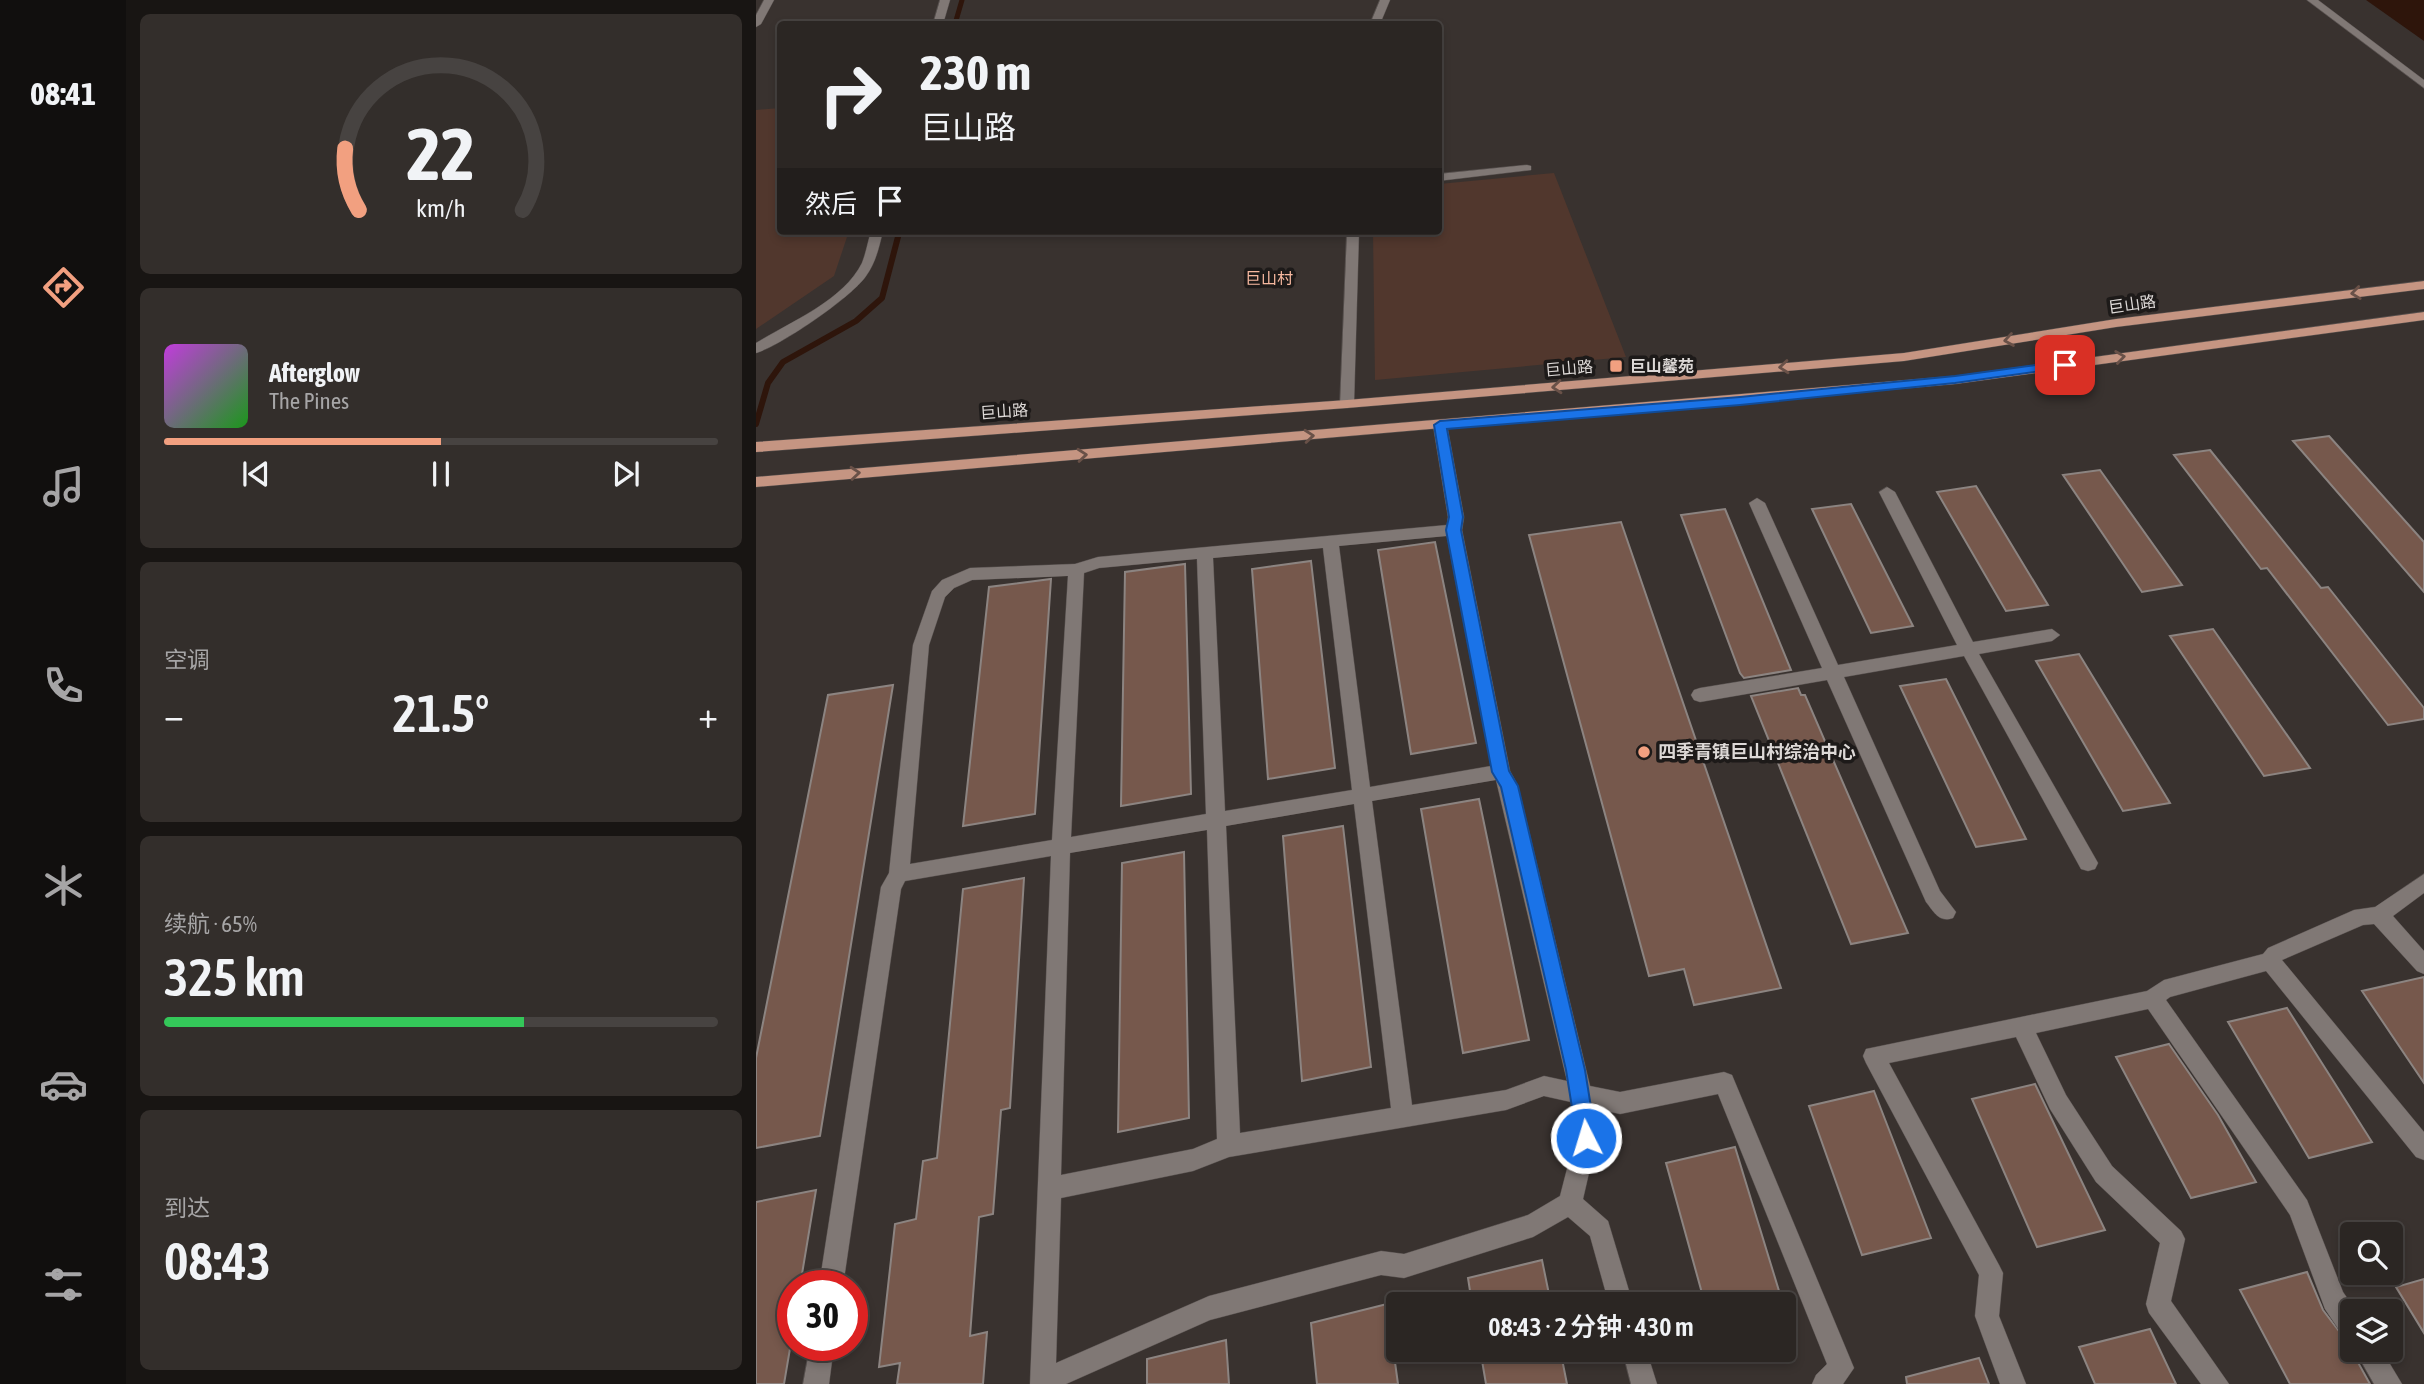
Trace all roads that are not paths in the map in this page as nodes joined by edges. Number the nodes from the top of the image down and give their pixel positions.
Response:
1 (769, 0) edge
2 (945, 0) edge
3 (1385, 0) edge
4 (2312, 0) edge
5 (939, 21) edge
6 (1376, 21) edge
7 (756, 24) edge
8 (2424, 85) edge
9 (1527, 168) dead end
10 (1442, 178) edge
11 (876, 235) edge
12 (1353, 235) edge
13 (2424, 285) edge
14 (2424, 316) edge
15 (756, 349) edge
16 (1347, 404) junction
17 (1440, 425) junction
18 (756, 447) edge
19 (756, 482) edge
20 (1887, 492) dead end
21 (1757, 503) dead end
22 (1454, 530) junction
23 (1330, 541) junction
24 (1205, 553) junction
25 (1076, 570) junction
26 (2052, 635) dead end
27 (1968, 649) junction
28 (1832, 673) junction
29 (1700, 695) dead end
30 (1501, 772) junction
31 (1362, 796) junction
32 (1216, 821) junction
33 (1061, 846) junction
34 (2088, 863) dead end
35 (899, 874) junction
36 (2424, 882) edge
37 (1946, 912) dead end
38 (2379, 915) junction
39 (2270, 961) junction
40 (2424, 965) edge
41 (2153, 999) junction
42 (2021, 1026) junction
43 (1581, 1096) junction
44 (1403, 1118) junction
45 (1229, 1146) junction
46 (2424, 1149) edge
47 (1048, 1189) junction
48 (1570, 1203) junction
49 (833, 1270) edge
50 (1618, 1292) edge
51 (2340, 1309) edge
52 (820, 1361) edge
53 (1638, 1362) edge
54 (2375, 1362) edge
55 (1044, 1382) edge
56 (816, 1384) edge
57 (1644, 1384) edge
58 (1825, 1384) edge
59 (2013, 1384) edge
60 (2216, 1384) edge
61 (2389, 1384) edge

1 - 7 street
2 - 5 street
3 - 6 street
4 - 8 street
9 - 10 street
11 - 15 street
12 - 16 street
13 -> 16 main road, 巨山路
17 -> 14 main road
16 - 18 main road, 巨山路
19 -> 17 main road
17 - 22 street
20 - 27 street
21 - 28 street
22 - 23 street
22 - 30 street
23 - 24 street
23 - 31 street
24 - 25 street
24 - 32 street
25 - 33 street
25 - 35 street
26 - 27 street
27 - 28 street
27 - 34 street
28 - 29 street
28 - 37 street
30 - 31 street
30 - 43 street
31 - 32 street
31 - 44 street
32 - 33 street
32 - 45 street
33 - 35 street
33 - 47 street
35 - 49 street
36 - 38 street
38 - 39 street
38 - 40 street
39 - 41 street
39 - 46 street
41 - 42 street
41 - 51 street
42 - 59 street
42 - 60 street
43 - 44 street
43 - 48 street
43 - 58 street
44 - 45 street
45 - 47 street
47 - 55 street
48 - 50 street
48 - 55 street
52 - 56 street
53 - 57 street
54 - 61 street

